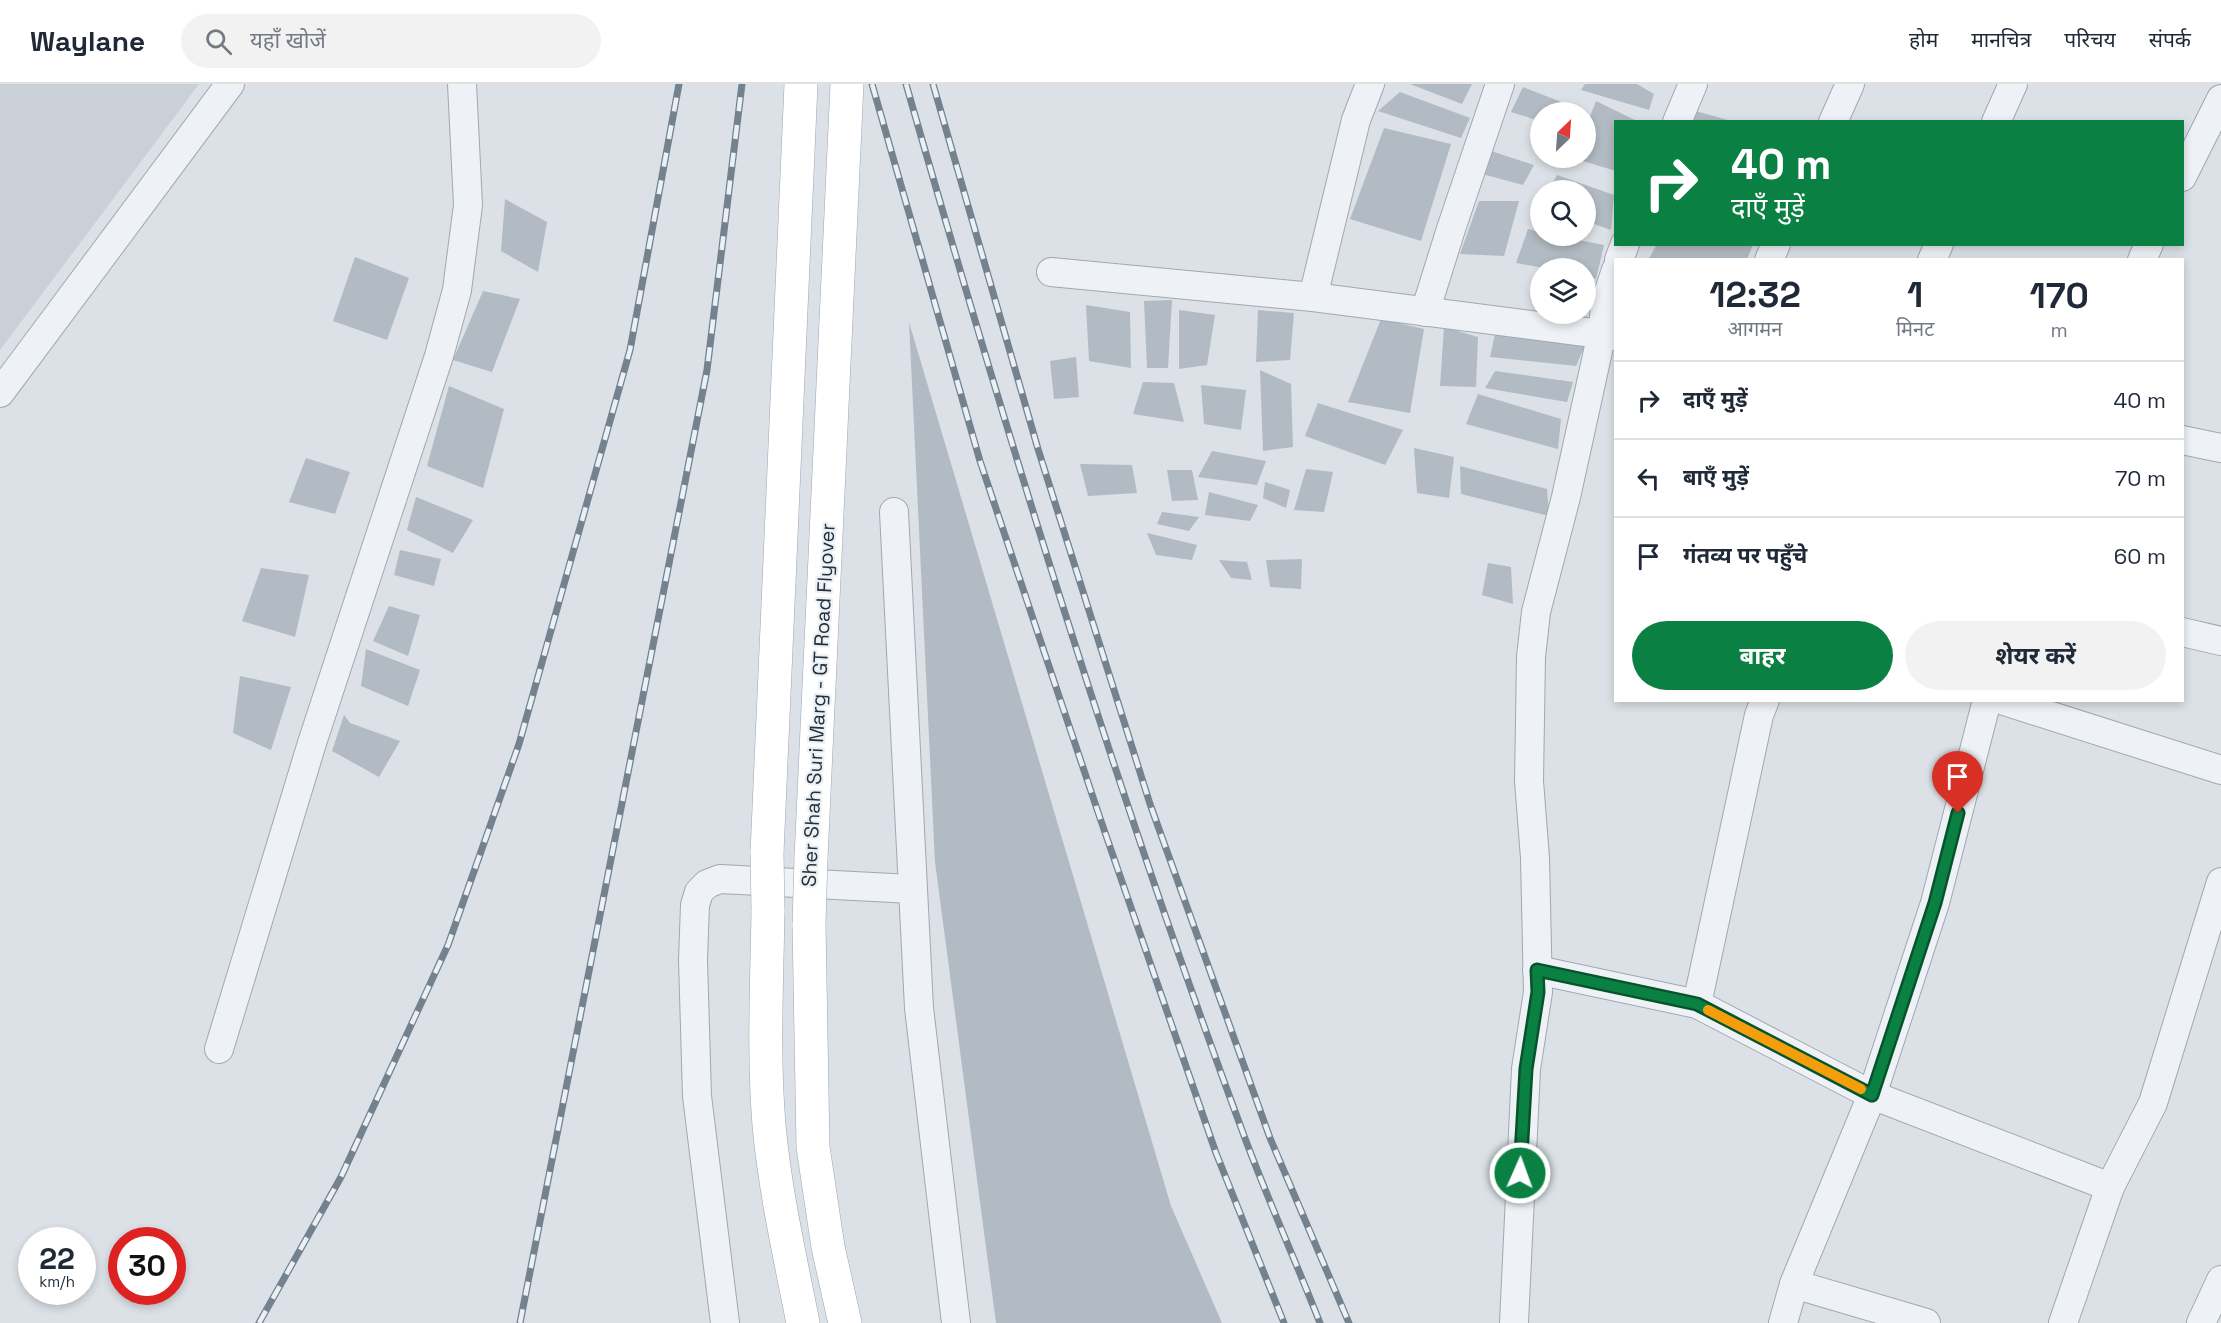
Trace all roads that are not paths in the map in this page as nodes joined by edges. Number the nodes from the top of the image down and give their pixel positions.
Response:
1 (230, 84) edge
2 (462, 84) edge
3 (801, 84) edge
4 (847, 84) edge
5 (1370, 84) edge
6 (1500, 84) edge
7 (1693, 84) edge
8 (1850, 84) edge
9 (2013, 84) edge
10 (2221, 99) edge
11 (1678, 120) edge
12 (1834, 120) edge
13 (1997, 120) edge
14 (2184, 173) edge
15 (1051, 272) dead end
16 (1614, 276) edge
17 (1313, 297) junction
18 (1425, 312) junction
19 (1609, 335) edge
20 (0, 393) edge
21 (2184, 440) edge
22 (2221, 448) edge
23 (894, 512) dead end
24 (2184, 632) edge
25 (2221, 641) edge
26 (1764, 702) edge
27 (1986, 702) edge
28 (2007, 702) edge
29 (2221, 770) edge
30 (2221, 882) edge
31 (912, 889) junction
32 (1537, 970) junction
33 (1697, 1004) junction
34 (219, 1049) dead end
35 (1872, 1095) junction
36 (2110, 1187) junction
37 (2221, 1280) edge
38 (1794, 1284) junction
39 (725, 1323) edge
40 (803, 1323) edge
41 (845, 1323) edge
42 (956, 1323) edge
43 (1514, 1323) edge
44 (1783, 1323) edge
45 (1926, 1323) edge
46 (2063, 1323) edge
47 (2201, 1323) edge

1 - 20 street
2 - 34 street
3 - 40 main road, Sher Shah Suri Marg - GT Road Flyover, bridge
4 - 41 main road, Sher Shah Suri Marg - GT Road Flyover, bridge
5 - 17 street
6 - 18 street
7 - 11 street
8 - 12 street
9 - 13 street
10 - 14 street
15 - 17 street
16 - 19 street
17 - 18 street
18 - 19 street
19 - 32 street
21 - 22 street
23 - 31 street
24 - 25 street
26 - 33 street
27 - 35 street
28 - 29 street
30 - 36 street
31 - 39 street
31 - 42 street
32 - 33 street
32 - 43 street
33 - 35 street
35 - 36 street
35 - 38 street
36 - 46 street
37 - 47 street
38 - 44 street
38 - 45 street

